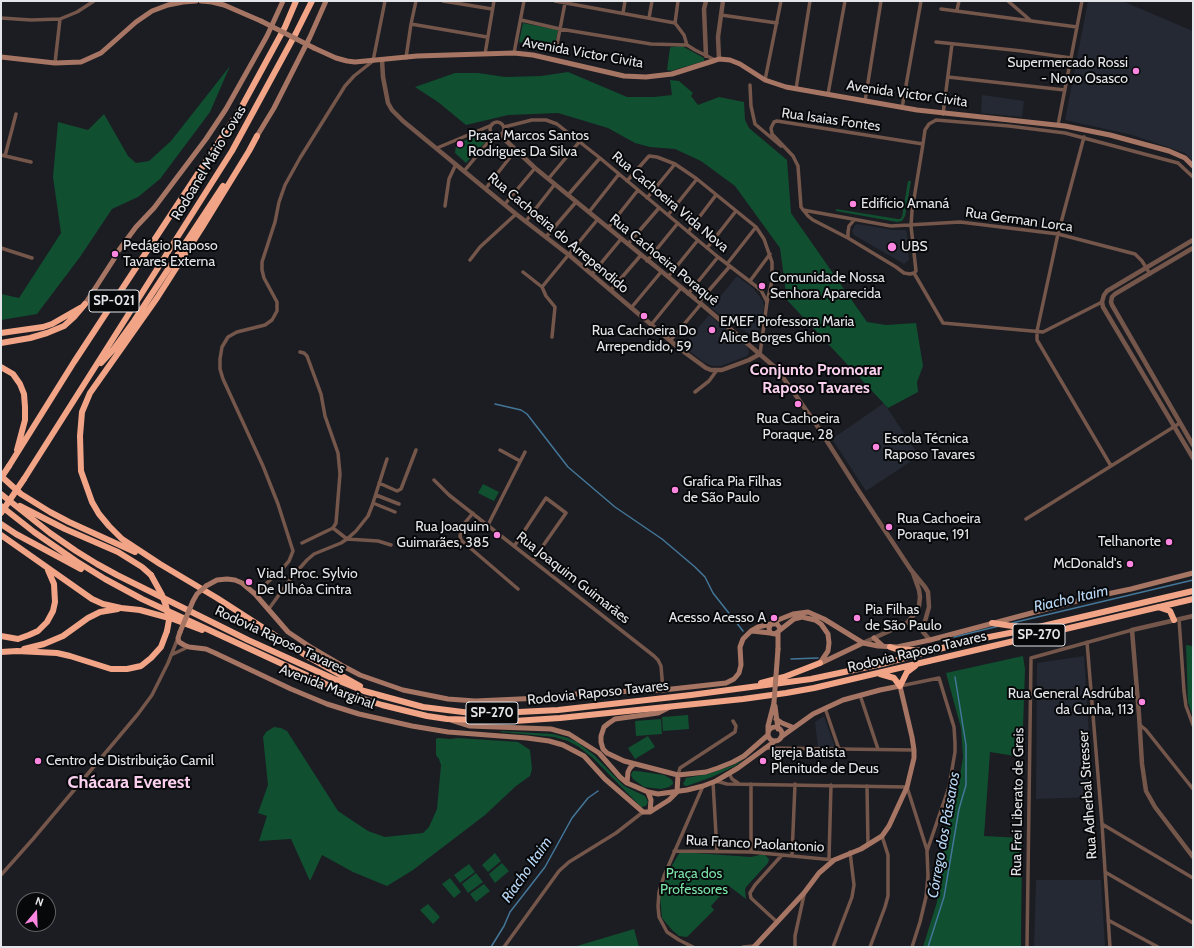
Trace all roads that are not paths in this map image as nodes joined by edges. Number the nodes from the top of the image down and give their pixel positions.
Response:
1 (94, 1) edge
2 (196, 1) edge
3 (201, 1) edge
4 (283, 1) edge
5 (296, 1) edge
6 (312, 1) edge
7 (326, 1) edge
8 (384, 1) edge
9 (416, 1) edge
10 (442, 1) edge
11 (494, 1) edge
12 (524, 1) edge
13 (555, 1) edge
14 (625, 1) edge
15 (652, 1) edge
16 (678, 1) edge
17 (706, 1) edge
18 (723, 1) edge
19 (781, 1) edge
20 (810, 1) edge
21 (845, 1) edge
22 (881, 1) edge
23 (921, 1) edge
24 (959, 1) edge
25 (1008, 1) edge
26 (1082, 1) edge
27 (219, 2) edge
28 (565, 3) junction
29 (575, 3) edge
30 (492, 9) junction
31 (941, 9) dead end
32 (957, 10) junction
33 (623, 13) junction
34 (721, 15) junction
35 (1, 18) edge
36 (649, 18) junction
37 (60, 19) junction
38 (521, 20) junction
39 (1030, 21) junction
40 (675, 23) junction
41 (777, 23) junction
42 (411, 24) junction
43 (1077, 27) junction
44 (560, 29) junction
45 (487, 37) junction
46 (936, 42) dead end
47 (952, 44) junction
48 (687, 45) junction
49 (556, 50) dead end
50 (514, 53) junction
51 (485, 54) junction
52 (706, 56) junction
53 (1, 57) edge
54 (406, 58) junction
55 (1071, 58) junction
56 (382, 60) junction
57 (717, 60) junction
58 (373, 61) junction
59 (55, 63) junction
60 (948, 77) junction
61 (766, 80) junction
62 (750, 85) dead end
63 (796, 88) junction
64 (1065, 90) junction
65 (828, 94) junction
66 (865, 101) junction
67 (902, 108) junction
68 (16, 114) dead end
69 (943, 114) junction
70 (492, 125) junction
71 (1058, 125) junction
72 (504, 127) junction
73 (480, 130) junction
74 (493, 133) junction
75 (500, 135) junction
76 (257, 136) junction
77 (1084, 138) junction
78 (580, 141) junction
79 (923, 144) junction
80 (437, 148) junction
81 (786, 149) junction
82 (515, 151) junction
83 (3, 155) edge
84 (600, 158) junction
85 (31, 162) dead end
86 (456, 164) junction
87 (675, 164) junction
88 (1193, 166) edge
89 (535, 168) junction
90 (465, 170) junction
91 (619, 174) junction
92 (1193, 177) edge
93 (549, 178) junction
94 (697, 179) junction
95 (627, 181) junction
96 (555, 184) junction
97 (486, 188) junction
98 (638, 190) junction
99 (568, 195) junction
100 (716, 195) junction
101 (647, 198) junction
102 (576, 202) junction
103 (505, 204) junction
104 (445, 206) dead end
105 (659, 208) junction
106 (803, 210) junction
107 (736, 211) junction
108 (589, 212) junction
109 (516, 214) junction
110 (668, 215) junction
111 (598, 219) junction
112 (854, 220) junction
113 (526, 221) junction
114 (678, 223) junction
115 (912, 226) junction
116 (756, 227) junction
117 (608, 228) junction
118 (688, 232) junction
119 (1058, 234) junction
120 (546, 237) junction
121 (848, 238) junction
122 (621, 239) junction
123 (698, 240) junction
124 (1193, 240) edge
125 (628, 244) junction
126 (1, 248) edge
127 (707, 248) junction
128 (1193, 248) edge
129 (119, 250) tunnel mouth
130 (770, 254) junction
131 (569, 255) junction
132 (641, 255) junction
133 (718, 257) junction
134 (32, 258) dead end
135 (114, 259) tunnel mouth
136 (470, 260) dead end
137 (648, 261) junction
138 (729, 265) junction
139 (1146, 268) junction
140 (523, 272) dead end
141 (661, 272) junction
142 (914, 273) junction
143 (592, 274) junction
144 (1150, 274) junction
145 (668, 277) junction
146 (750, 281) junction
147 (542, 287) junction
148 (681, 288) junction
149 (611, 290) junction
150 (688, 294) junction
151 (767, 302) junction
152 (1102, 302) junction
153 (700, 303) junction
154 (85, 304) junction
155 (631, 308) junction
156 (651, 325) junction
157 (1037, 330) junction
158 (1, 333) edge
159 (552, 337) dead end
160 (670, 341) junction
161 (1, 343) edge
162 (300, 352) dead end
163 (760, 354) junction
164 (96, 366) junction
165 (1, 367) edge
166 (717, 370) junction
167 (1160, 390) junction
168 (695, 392) dead end
169 (1154, 393) junction
170 (1180, 423) junction
171 (1174, 426) junction
172 (1193, 445) edge
173 (416, 450) dead end
174 (500, 450) dead end
175 (525, 452) dead end
176 (14, 457) junction
177 (1193, 458) edge
178 (387, 459) dead end
179 (520, 461) junction
180 (1111, 466) junction
181 (1, 477) edge
182 (434, 480) dead end
183 (379, 483) junction
184 (1, 494) edge
185 (376, 495) junction
186 (8, 500) junction
187 (373, 504) junction
188 (399, 504) dead end
189 (1, 506) edge
190 (395, 512) dead end
191 (1, 513) edge
192 (473, 513) junction
193 (1026, 519) dead end
194 (1, 524) edge
195 (488, 525) junction
196 (333, 528) junction
197 (1, 535) edge
198 (347, 539) junction
199 (302, 543) dead end
200 (390, 545) dead end
201 (515, 546) junction
202 (533, 560) junction
203 (160, 564) junction
204 (46, 567) junction
205 (911, 570) junction
206 (1193, 573) edge
207 (105, 579) junction
208 (518, 589) dead end
209 (1193, 591) edge
210 (255, 594) junction
211 (1193, 599) edge
212 (1158, 607) junction
213 (121, 608) junction
214 (268, 610) junction
215 (1193, 616) edge
216 (1176, 619) junction
217 (1193, 620) edge
218 (992, 623) junction
219 (772, 624) junction
220 (1030, 629) junction
221 (1132, 630) junction
222 (751, 631) junction
223 (775, 632) junction
224 (179, 635) junction
225 (1, 636) edge
226 (874, 638) junction
227 (930, 640) junction
228 (1087, 642) junction
229 (863, 643) junction
230 (189, 647) junction
231 (888, 647) junction
232 (246, 648) junction
233 (17, 651) junction
234 (928, 651) junction
235 (1, 652) edge
236 (171, 655) junction
237 (920, 662) junction
238 (820, 663) junction
239 (876, 673) junction
240 (900, 686) junction
241 (740, 688) junction
242 (663, 690) junction
243 (860, 695) junction
244 (383, 697) junction
245 (774, 702) junction
246 (670, 706) junction
247 (825, 708) junction
248 (447, 719) junction
249 (776, 719) junction
250 (733, 721) dead end
251 (1140, 725) junction
252 (1193, 725) edge
253 (768, 726) junction
254 (794, 727) junction
255 (779, 730) junction
256 (768, 734) junction
257 (777, 739) junction
258 (758, 744) junction
259 (766, 748) junction
260 (782, 748) junction
261 (839, 749) junction
262 (878, 749) junction
263 (914, 750) junction
264 (634, 764) junction
265 (729, 773) junction
266 (678, 775) junction
267 (714, 782) junction
268 (627, 783) junction
269 (738, 784) junction
270 (751, 784) junction
271 (795, 784) junction
272 (703, 786) junction
273 (831, 786) junction
274 (867, 786) junction
275 (907, 787) junction
276 (1193, 789) edge
277 (648, 792) junction
278 (677, 792) junction
279 (643, 812) junction
280 (650, 812) junction
281 (1102, 824) junction
282 (882, 836) junction
283 (868, 845) junction
284 (674, 851) junction
285 (927, 851) junction
286 (717, 852) junction
287 (751, 852) junction
288 (850, 852) junction
289 (782, 855) junction
290 (792, 855) junction
291 (1193, 857) edge
292 (831, 859) junction
293 (1105, 872) junction
294 (1, 875) edge
295 (1193, 878) edge
296 (804, 893) junction
297 (1108, 920) junction
298 (777, 922) junction
299 (1193, 923) edge
300 (754, 946) edge
301 (504, 947) edge
302 (693, 947) edge
303 (743, 947) edge
304 (795, 947) edge
305 (833, 947) edge
306 (870, 947) edge
307 (912, 947) edge
308 (1027, 947) edge
309 (1110, 947) edge
310 (1158, 947) edge

1 - 37 street
2 - 59 main road
3 - 27 main road, Avenida Victor Civita
4 - 129 main road
5 - 176 highway, Rodoanel Mário Covas / SP-021
6 - 164 highway, Rodoanel Mário Covas / SP-021
7 - 76 main road
8 - 58 street
9 - 42 street
10 - 30 street
11 - 30 street
12 - 38 street
13 - 28 street
14 - 33 street
15 - 36 street
16 - 40 street
17 - 52 street
18 - 34 street
19 - 41 street
20 - 63 street
21 - 65 street
22 - 66 street
23 - 67 street
24 - 32 street
25 - 39 street
26 - 43 street
27 - 58 main road, Avenida Victor Civita, bridge
28 - 29 street
28 - 44 street
29 - 33 street
30 - 45 street
31 - 32 street
32 - 39 street
33 - 36 street
34 - 41 street
34 - 57 street
35 - 37 street
36 - 40 street
37 - 59 street
38 - 44 street
38 - 50 street
39 - 43 street
40 - 48 street
41 - 61 street
42 - 45 street
42 - 54 street
43 - 55 street
44 - 48 street
44 - 49 street
45 - 51 street
46 - 47 street
47 - 55 street
47 - 60 street
48 - 52 street
50 - 51 main road, Avenida Victor Civita
50 - 57 main road, Avenida Victor Civita
51 - 54 main road, Avenida Victor Civita
52 - 57 street
53 - 59 main road
54 - 56 main road, Avenida Victor Civita
55 - 64 street
56 - 58 main road, Avenida Victor Civita
56 - 80 street, Rua Cachoeira do Arrependido
57 - 61 main road, Avenida Victor Civita
58 - 210 street
60 - 64 street
60 - 69 street
61 - 63 main road, Avenida Victor Civita
62 - 81 street
63 - 65 main road, Avenida Victor Civita
64 - 71 street
65 - 66 main road, Avenida Victor Civita
66 - 67 main road, Avenida Victor Civita
67 - 69 main road, Avenida Victor Civita
68 - 83 street
69 - 71 main road, Avenida Victor Civita
70 - 72 street
70 - 73 street
70 - 74 street
71 - 88 main road, Avenida Victor Civita
72 - 75 street
72 - 78 street, Rua Cachoeira Vida Nova
73 - 74 street
73 - 80 street
74 - 75 street
74 - 90 street
75 - 82 street, Rua Cachoeira Poraquê
76 - 164 highway
76 - 203 highway
77 - 79 street
77 - 92 street
77 - 119 street
78 - 84 street, Rua Cachoeira Vida Nova
78 - 93 street
79 - 81 street, Rua Isaias Fontes
79 - 115 street
80 - 86 street, Rua Cachoeira do Arrependido
81 - 106 street, Rua Isaias Fontes
82 - 89 street, Rua Cachoeira Poraquê
82 - 97 street
83 - 85 street
84 - 91 street, Rua Cachoeira Vida Nova
84 - 99 street
86 - 90 street, Rua Cachoeira do Arrependido
86 - 104 street
87 - 94 street
87 - 95 street
87 - 101 street
89 - 93 street, Rua Cachoeira Poraquê
89 - 103 street
90 - 97 street, Rua Cachoeira do Arrependido
91 - 95 street, Rua Cachoeira Vida Nova
91 - 108 street
93 - 96 street, Rua Cachoeira Poraquê
94 - 100 street
94 - 110 street
95 - 98 street, Rua Cachoeira Vida Nova
96 - 99 street, Rua Cachoeira Poraquê
96 - 113 street
97 - 103 street, Rua Cachoeira do Arrependido
98 - 101 street, Rua Cachoeira Vida Nova
98 - 117 street
99 - 102 street, Rua Cachoeira Poraquê
100 - 107 street
100 - 118 street
101 - 105 street, Rua Cachoeira Vida Nova
102 - 108 street, Rua Cachoeira Poraquê
102 - 120 street
103 - 109 street, Rua Cachoeira do Arrependido
105 - 110 street, Rua Cachoeira Vida Nova
105 - 125 street
106 - 112 street, Rua German Lorca
106 - 121 street
107 - 116 street
107 - 127 street
108 - 111 street, Rua Cachoeira Poraquê
109 - 113 street, Rua Cachoeira do Arrependido
109 - 136 street
110 - 114 street, Rua Cachoeira Vida Nova
111 - 117 street, Rua Cachoeira Poraquê
111 - 131 street
112 - 115 street, Rua German Lorca
112 - 121 street
113 - 120 street, Rua Cachoeira do Arrependido
114 - 118 street, Rua Cachoeira Vida Nova
114 - 137 street
115 - 119 street, Rua German Lorca
115 - 142 street
116 - 130 street
116 - 138 street
117 - 122 street, Rua Cachoeira Poraquê
118 - 123 street, Rua Cachoeira Vida Nova
119 - 139 street, Rua German Lorca
119 - 157 street
120 - 131 street, Rua Cachoeira do Arrependido
121 - 142 street
122 - 125 street, Rua Cachoeira Poraquê
122 - 143 street
123 - 127 street, Rua Cachoeira Vida Nova
123 - 145 street
124 - 139 street
125 - 132 street, Rua Cachoeira Poraquê
126 - 134 street
127 - 133 street, Rua Cachoeira Vida Nova
128 - 144 street
130 - 146 street
130 - 151 street
131 - 143 street, Rua Cachoeira do Arrependido
131 - 147 street
132 - 137 street, Rua Cachoeira Poraquê
132 - 149 street
133 - 138 street, Rua Cachoeira Vida Nova
133 - 150 street
135 - 154 main road
137 - 141 street, Rua Cachoeira Poraquê
138 - 146 street, Rua Cachoeira Vida Nova
138 - 153 street
139 - 144 street, Rua German Lorca
139 - 152 street
140 - 147 street
141 - 145 street, Rua Cachoeira Poraquê
141 - 155 street
142 - 157 street
143 - 149 street, Rua Cachoeira do Arrependido
144 - 167 street
145 - 148 street, Rua Cachoeira Poraquê
146 - 151 street, Rua Cachoeira Vida Nova
147 - 159 street
148 - 150 street, Rua Cachoeira Poraquê
148 - 156 street
149 - 155 street, Rua Cachoeira do Arrependido
150 - 153 street, Rua Cachoeira Poraquê
151 - 163 street
152 - 157 street
152 - 169 street
153 - 160 street
153 - 163 street, Rua Cachoeira Poraquê
154 - 158 highway
154 - 161 highway
155 - 156 street, Rua Cachoeira do Arrependido
156 - 160 street, Rua Cachoeira do Arrependido
157 - 180 street
160 - 166 street, Rua Cachoeira do Arrependido
162 - 196 street
163 - 166 street
163 - 205 street, Rua Cachoeira Poraquê
164 - 191 highway, Rodoanel Mário Covas / SP-021, bridge
165 - 176 highway
166 - 168 street
167 - 169 street
167 - 170 street
169 - 171 street
170 - 171 street
170 - 172 street
171 - 177 street
171 - 180 street
173 - 183 street
174 - 179 street
175 - 179 street
176 - 181 highway, Rodoanel Mário Covas / SP-021, bridge
178 - 183 street
179 - 195 street
180 - 193 street
181 - 203 highway
182 - 192 street, Rua Joaquim Guimarães
183 - 185 street
184 - 186 highway, Rodovia Raposo Tavares / SP-270
185 - 187 street
185 - 188 street
186 - 233 highway, bridge
186 - 244 highway, Rodovia Raposo Tavares / SP-270
187 - 190 street
187 - 198 street
189 - 207 highway, Rodovia Raposo Tavares / SP-270
192 - 195 street, Rua Joaquim Guimarães
192 - 208 street
194 - 207 highway
195 - 201 street, Rua Joaquim Guimarães
196 - 198 street
196 - 199 street
197 - 204 highway
198 - 200 street
198 - 214 street
201 - 202 street, Rua Joaquim Guimarães
201 - 202 street
202 - 242 street, Rua Joaquim Guimarães
203 - 244 highway
204 - 213 highway
204 - 225 highway
205 - 226 street, Rua Cachoeira Poraquê
205 - 227 street, Rua Cachoeira Poraquê
206 - 218 main road, Rodovia Raposo Tavares
207 - 232 highway, Rodovia Raposo Tavares / SP-270
209 - 220 highway, Rodovia Raposo Tavares / SP-270
210 - 214 main road, Rodovia Raposo Tavares
210 - 224 main road, Rodovia Raposo Tavares, bridge
211 - 212 highway, Rodovia Raposo Tavares / SP-270
212 - 216 highway
212 - 237 highway, Rodovia Raposo Tavares / SP-270
213 - 232 highway
213 - 233 highway
214 - 242 main road, Rodovia Raposo Tavares
215 - 216 street
215 - 217 street
216 - 221 street
216 - 252 street
218 - 220 highway
218 - 227 main road, Rodovia Raposo Tavares
219 - 222 main road, Rodovia Raposo Tavares
219 - 223 main road
219 - 223 main road
219 - 229 main road, Rodovia Raposo Tavares
220 - 234 highway, Rodovia Raposo Tavares / SP-270
221 - 228 street
221 - 251 street
222 - 223 main road
222 - 242 main road, Rodovia Raposo Tavares
223 - 238 main road
223 - 245 main road, bridge
224 - 230 main road
224 - 236 street
226 - 229 street, Rua Cachoeira Poraquê
226 - 231 main road
227 - 231 main road, Rodovia Raposo Tavares
228 - 281 street, Rua Adherbal Stresser
228 - 308 street, Rua Frei Liberato de Greis
229 - 231 main road, Rodovia Raposo Tavares
229 - 238 main road
230 - 236 street
230 - 279 main road, Avenida Marginal
231 - 234 highway
232 - 248 highway, Rodovia Raposo Tavares / SP-270
233 - 235 highway
234 - 241 highway, Rodovia Raposo Tavares / SP-270
236 - 294 street
237 - 239 highway, Rodovia Raposo Tavares / SP-270
237 - 240 highway
238 - 241 highway
239 - 240 highway
239 - 246 highway, Rodovia Raposo Tavares / SP-270
240 - 243 main road
240 - 263 main road
240 - 285 street
241 - 244 highway, Rodovia Raposo Tavares / SP-270
243 - 247 main road
243 - 262 street
245 - 249 main road
245 - 253 main road
246 - 248 highway, Rodovia Raposo Tavares / SP-270
246 - 264 main road
247 - 254 main road
247 - 261 street
248 - 268 main road
249 - 254 main road
249 - 255 main road
250 - 266 street
251 - 276 street
251 - 291 street
253 - 256 main road
253 - 258 main road
254 - 255 main road
254 - 257 main road
255 - 256 main road
255 - 257 main road
256 - 257 main road
256 - 258 main road
257 - 259 main road
257 - 260 street
258 - 266 main road
259 - 260 street
259 - 265 main road
260 - 261 street
261 - 262 street
262 - 263 street
263 - 275 main road
264 - 266 main road
264 - 268 main road
265 - 267 main road
265 - 269 street
266 - 278 main road
267 - 269 street
267 - 272 main road
267 - 286 street
268 - 277 main road
269 - 270 street
270 - 271 street
270 - 287 street
271 - 273 street
271 - 290 street
272 - 278 main road
272 - 284 street
273 - 274 street
273 - 292 street
274 - 275 street
274 - 283 street
275 - 282 main road
275 - 285 street
277 - 278 main road
277 - 280 main road
278 - 280 main road
279 - 280 main road
279 - 301 street
281 - 293 street, Rua Adherbal Stresser
281 - 295 street
282 - 283 main road
282 - 306 street
283 - 288 main road
284 - 286 street, Rua Franco Paolantonio
284 - 302 street
285 - 307 street
286 - 287 street, Rua Franco Paolantonio
287 - 289 street, Rua Franco Paolantonio
288 - 292 main road
288 - 305 street
289 - 290 street, Rua Franco Paolantonio
289 - 298 street
290 - 292 street, Rua Franco Paolantonio
292 - 296 main road
293 - 297 street, Rua Adherbal Stresser
293 - 299 street
296 - 298 main road
296 - 304 street
297 - 309 street, Rua Adherbal Stresser
297 - 310 street
298 - 300 main road
300 - 303 street

